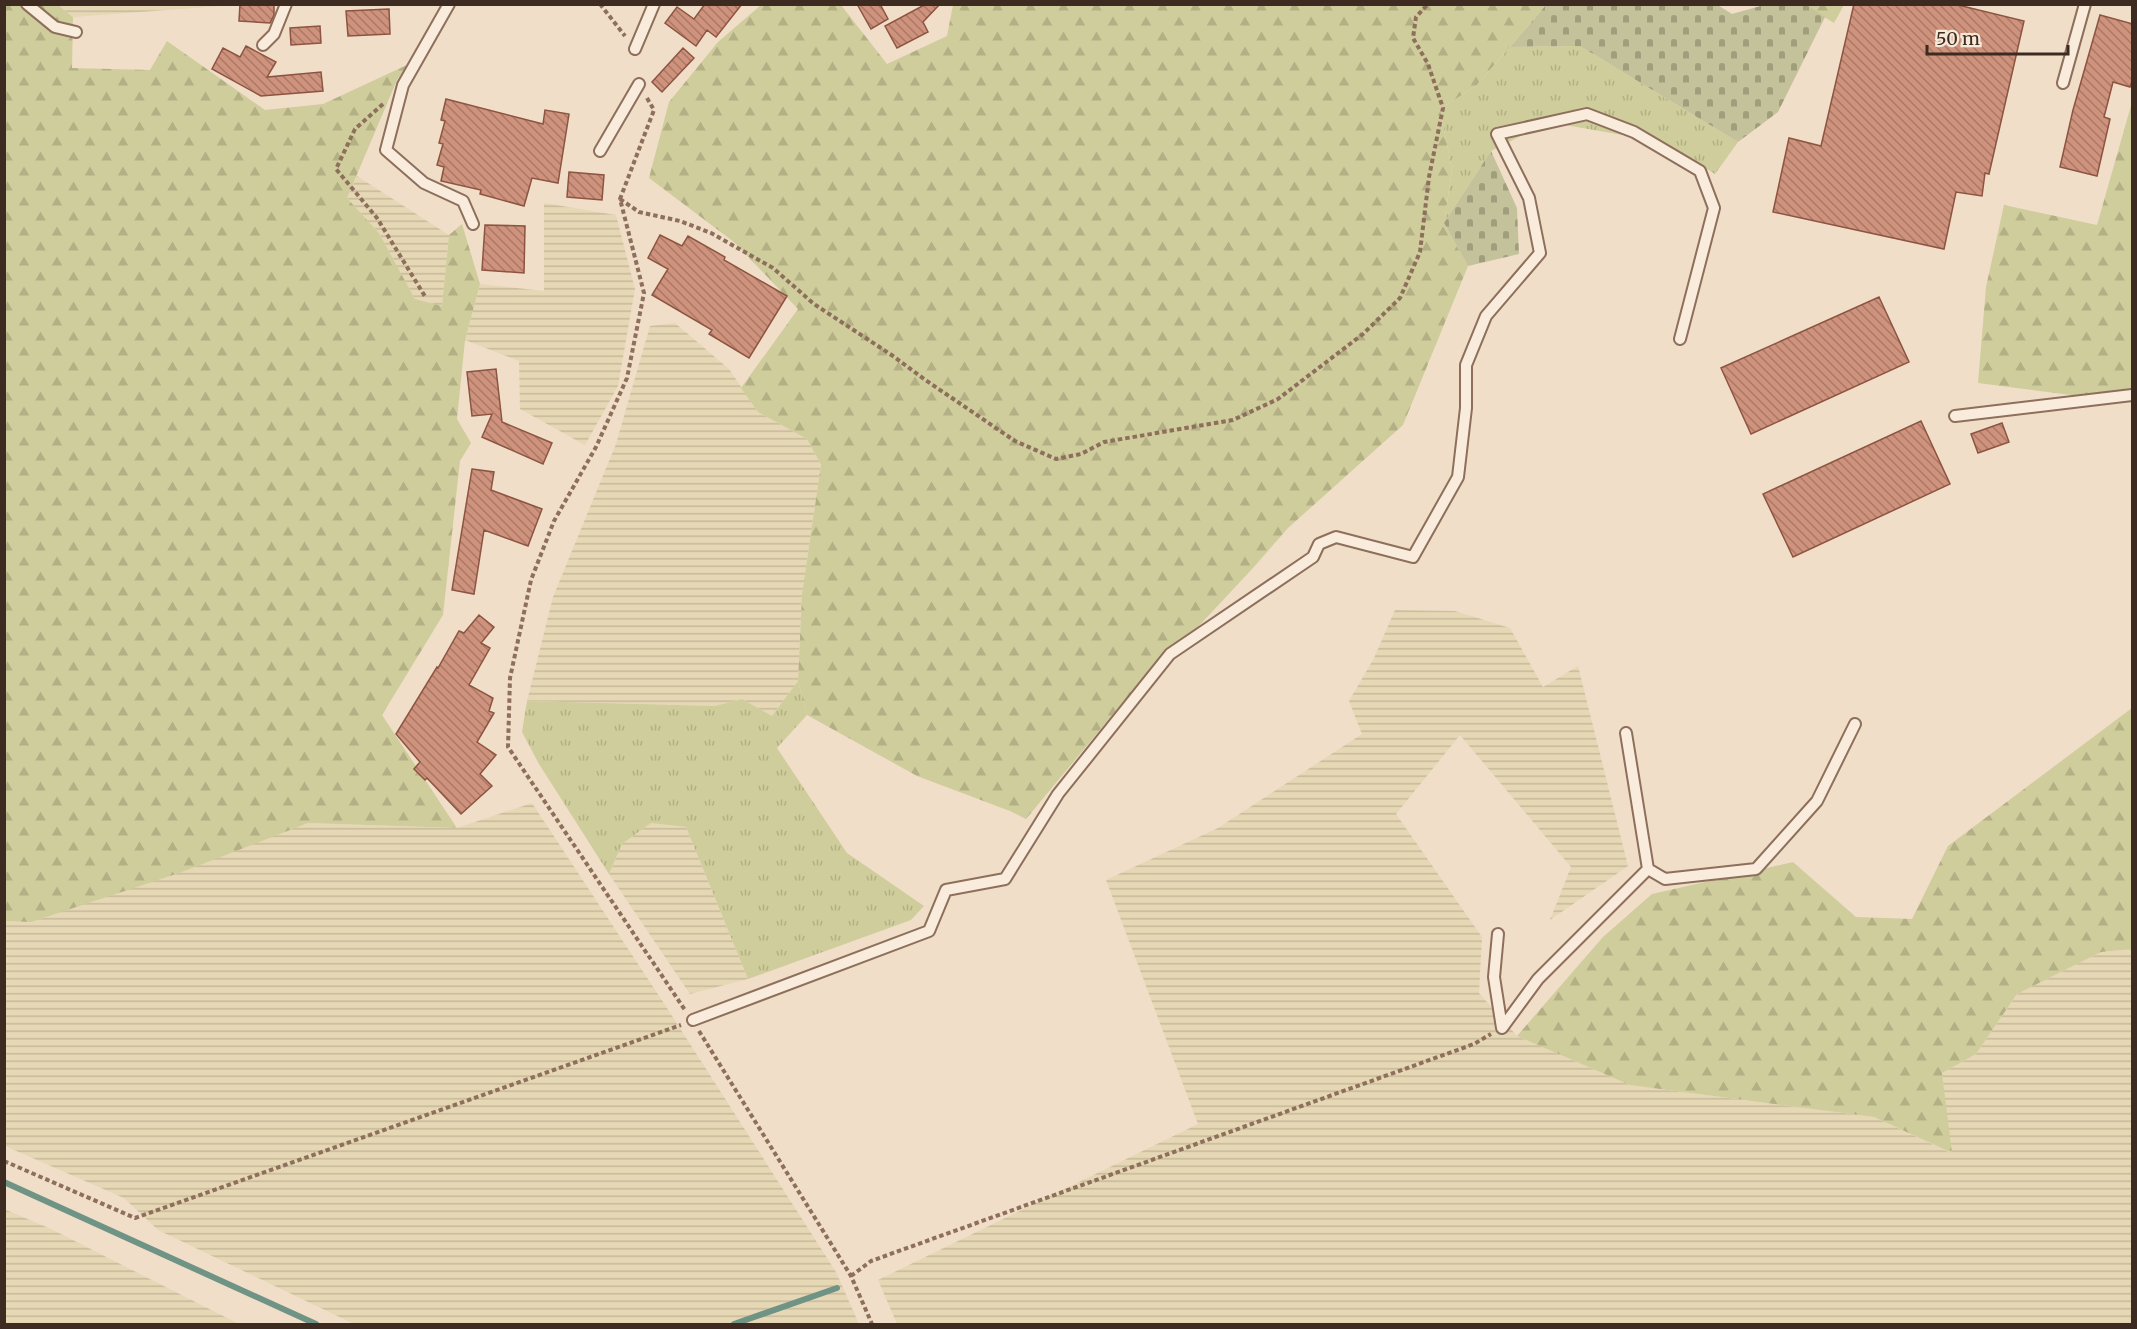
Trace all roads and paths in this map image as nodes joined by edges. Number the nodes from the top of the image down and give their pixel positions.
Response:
1 (27, 4) edge
2 (286, 4) edge
3 (449, 4) edge
4 (600, 4) edge
5 (654, 4) edge
6 (1428, 4) edge
7 (2085, 4) edge
8 (76, 32) dead end
9 (263, 45) dead end
10 (635, 49) joint
11 (2063, 83) dead end
12 (639, 84) joint
13 (403, 85) junction
14 (600, 151) dead end
15 (620, 199) junction
16 (473, 224) dead end
17 (426, 298) dead end
18 (1680, 339) dead end
19 (2133, 395) edge
20 (1955, 416) dead end
21 (1856, 724) dead end
22 (1626, 733) dead end
23 (1648, 869) junction
24 (1498, 934) dead end
25 (693, 1020) junction
26 (1502, 1028) junction
27 (4, 1161) edge
28 (851, 1276) junction
29 (872, 1324) edge

1 - 8 lane
2 - 9 lane
3 - 13 lane
4 - 10 path
5 - 10 lane
6 - 15 path
7 - 11 lane
12 - 14 lane
12 - 15 path
13 - 16 lane
13 - 17 path
15 - 25 path
18 - 25 lane
19 - 20 lane
21 - 23 lane
22 - 23 lane
23 - 26 lane
24 - 26 lane
25 - 27 path
25 - 28 path
26 - 28 path
28 - 29 path

